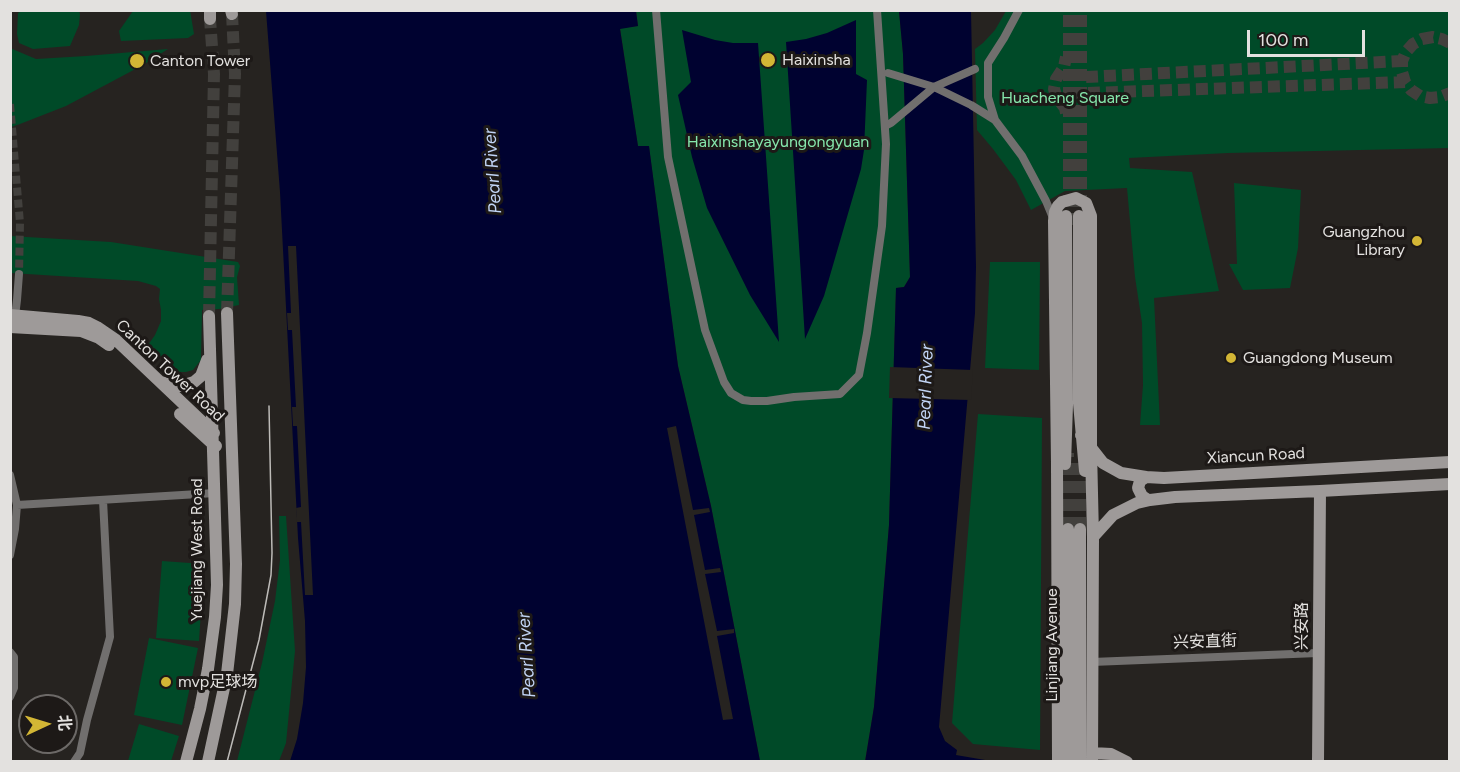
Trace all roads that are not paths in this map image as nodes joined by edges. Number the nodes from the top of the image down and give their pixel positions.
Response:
1 (656, 10) edge
2 (877, 10) edge
3 (1019, 10) edge
4 (988, 63) junction
5 (885, 73) junction
6 (934, 87) junction
7 (994, 120) junction
8 (888, 125) junction
9 (1066, 218) junction
10 (19, 274) tunnel mouth
11 (227, 313) tunnel mouth
12 (209, 316) tunnel mouth
13 (12, 320) edge
14 (209, 351) junction
15 (157, 381) junction
16 (212, 431) junction
17 (1081, 435) junction
18 (213, 444) junction
19 (1091, 449) junction
20 (231, 451) junction
21 (1449, 462) edge
22 (10, 475) edge
23 (1146, 477) junction
24 (1449, 483) edge
25 (1320, 491) junction
26 (215, 493) junction
27 (103, 500) junction
28 (1148, 500) junction
29 (1092, 504) junction
30 (17, 505) junction
31 (1068, 528) junction
32 (1092, 537) junction
33 (10, 555) edge
34 (10, 651) edge
35 (1318, 652) junction
36 (1092, 662) junction
37 (10, 697) edge
38 (1092, 757) edge
39 (74, 762) edge
40 (186, 762) edge
41 (208, 762) edge
42 (1058, 762) edge
43 (1068, 762) edge
44 (1080, 762) edge
45 (1127, 762) edge
46 (1318, 762) edge

1 - 8 street
2 - 5 street
3 - 4 street
4 - 6 street, bridge
4 - 7 street
5 - 6 street, bridge
5 - 8 street
6 - 7 street
6 - 8 street
7 - 9 street
9 - 17 main road
9 - 19 main road
9 - 31 main road
10 - 13 street
11 - 20 main road
12 - 14 main road, Yuejiang West Road
13 - 15 main road, Canton Tower Road
13 - 18 main road, Canton Tower Road
14 - 15 main road
14 - 16 main road, Yuejiang West Road
15 - 16 main road, Canton Tower Road
16 - 18 main road, Yuejiang West Road
16 - 20 main road, Canton Tower Road
17 - 19 main road, Xiancun Road
17 - 29 main road
18 - 20 main road
18 - 26 main road, Yuejiang West Road
19 - 23 main road, Xiancun Road
19 - 29 main road
20 - 41 main road
21 - 23 main road, Xiancun Road
22 - 30 street
23 - 28 main road
24 - 25 main road
25 - 28 main road
25 - 35 main road, 兴安路
26 - 27 street
26 - 40 main road, Yuejiang West Road
27 - 30 street
27 - 39 street
28 - 32 main road
29 - 32 main road
30 - 33 street
31 - 42 main road
31 - 43 main road, Linjiang Avenue
31 - 44 main road, Linjiang Avenue
32 - 36 main road
34 - 37 street
35 - 36 street, 兴安直街
35 - 46 main road, 兴安路
36 - 38 main road
38 - 45 main road

